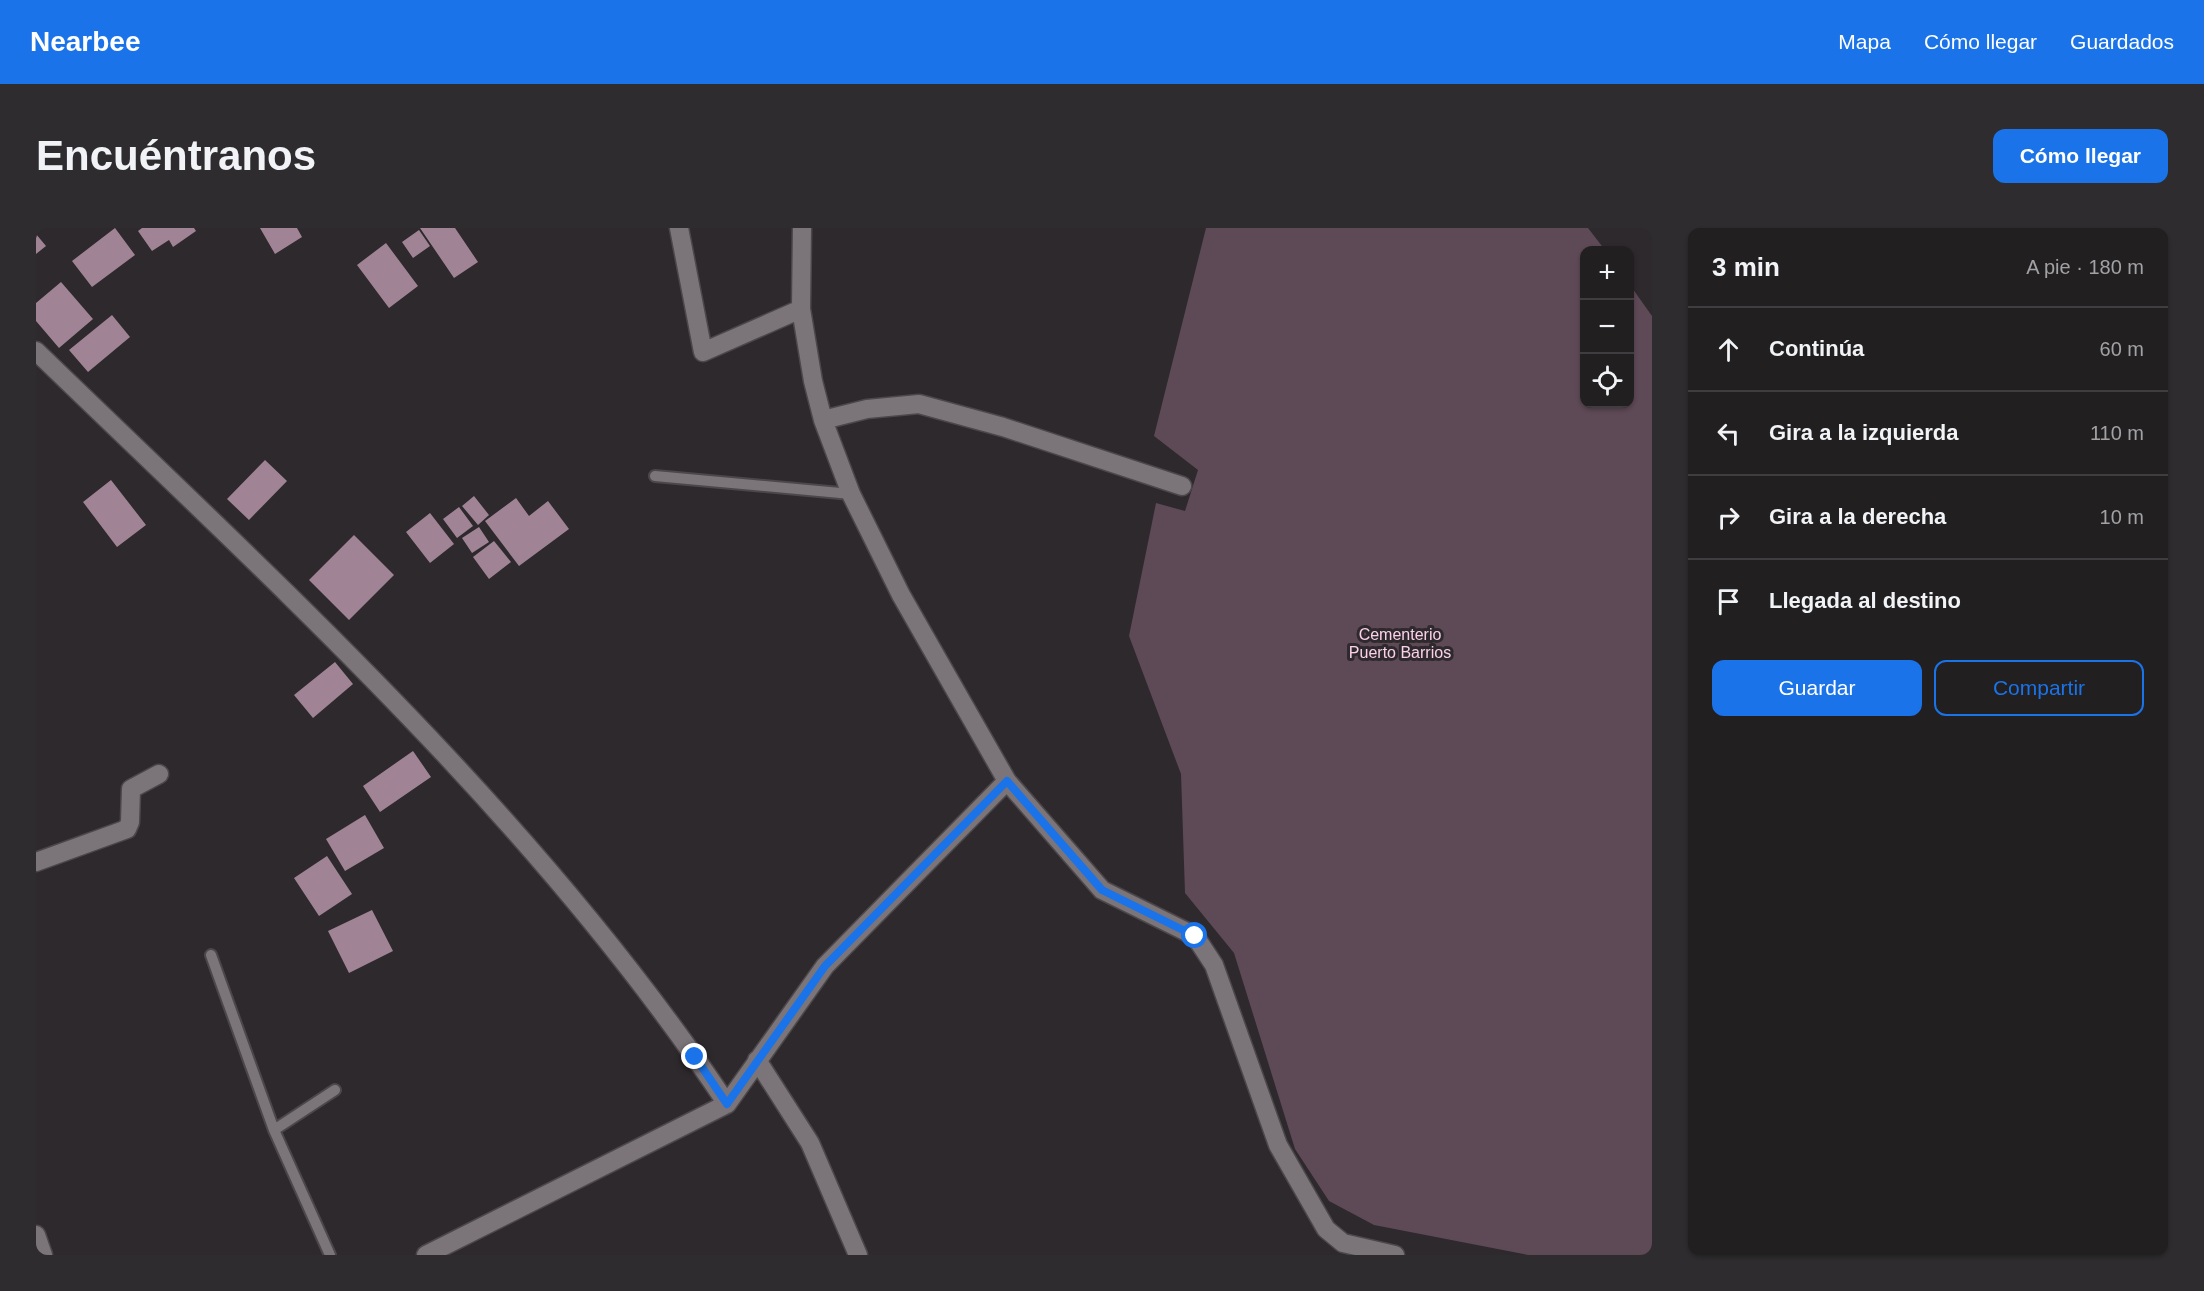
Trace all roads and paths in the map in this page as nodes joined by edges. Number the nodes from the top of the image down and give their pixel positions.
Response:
1 (679, 228) edge
2 (802, 228) edge
3 (801, 309) junction
4 (36, 351) edge
5 (823, 420) junction
6 (655, 477) dead end
7 (1182, 486) dead end
8 (851, 494) junction
9 (159, 774) dead end
10 (1007, 781) junction
11 (36, 862) edge
12 (211, 955) dead end
13 (757, 1059) junction
14 (335, 1090) dead end
15 (727, 1104) junction
16 (274, 1130) junction
17 (36, 1235) edge
18 (43, 1255) edge
19 (330, 1255) edge
20 (426, 1255) edge
21 (858, 1255) edge
22 (1395, 1255) edge

1 - 3 street
2 - 3 street
3 - 5 street
4 - 15 street
5 - 7 street
5 - 8 street
6 - 8 lane
8 - 10 street
9 - 11 street
10 - 13 street
10 - 22 street
12 - 16 lane
13 - 15 street
13 - 21 street
14 - 16 lane
15 - 20 street
16 - 19 lane
17 - 18 street

